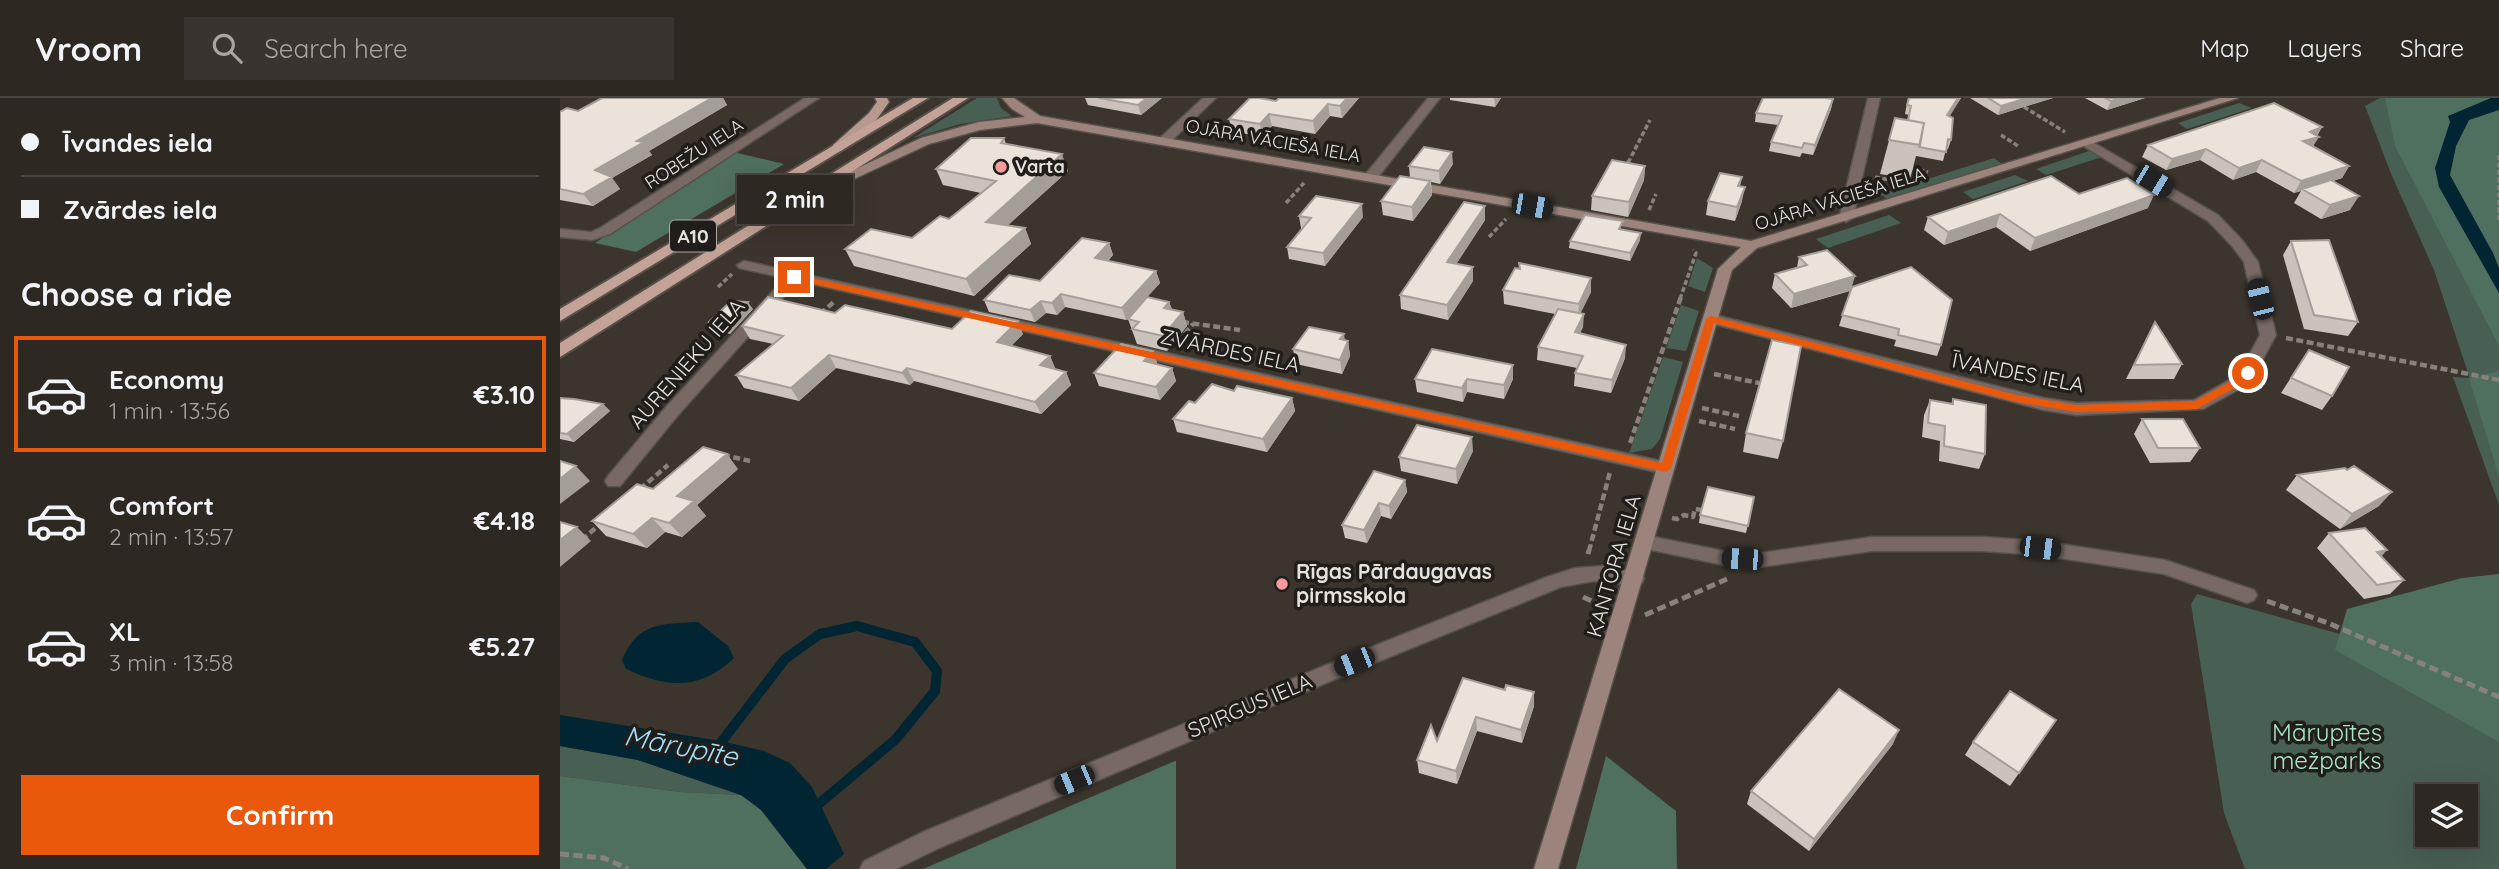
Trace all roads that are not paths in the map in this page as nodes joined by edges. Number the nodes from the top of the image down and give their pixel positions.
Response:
1 (814, 98) edge
2 (881, 98) edge
3 (922, 98) edge
4 (962, 98) edge
5 (1009, 98) edge
6 (1210, 98) edge
7 (1434, 98) edge
8 (1874, 98) edge
9 (2232, 98) edge
10 (1037, 119) junction
11 (1164, 141) junction
12 (2089, 144) junction
13 (827, 156) junction
14 (1370, 178) junction
15 (819, 190) junction
16 (1846, 218) junction
17 (560, 233) edge
18 (1752, 245) junction
19 (744, 265) dead end
20 (794, 277) junction
21 (560, 316) edge
22 (1711, 319) junction
23 (560, 351) edge
24 (1666, 468) junction
25 (614, 481) dead end
26 (1644, 541) junction
27 (1635, 578) junction
28 (2246, 595) road end
29 (872, 869) edge
30 (1546, 869) edge

1 - 17 street, ROBEŽU IELA
2 - 13 main road
3 - 13 highway, A10
4 - 15 highway, A10
5 - 10 main road, OJĀRA VĀCIEŠA IELA
6 - 11 street
7 - 14 street
8 - 16 street
9 - 12 main road, OJĀRA VĀCIEŠA IELA
10 - 11 main road, OJĀRA VĀCIEŠA IELA
10 - 15 main road, OJĀRA VĀCIEŠA IELA
11 - 14 main road, OJĀRA VĀCIEŠA IELA
12 - 16 main road, OJĀRA VĀCIEŠA IELA
12 - 22 street, ĪVANDES IELA
13 - 21 highway, A10
14 - 18 main road, OJĀRA VĀCIEŠA IELA
15 - 23 highway, A10
16 - 18 main road, OJĀRA VĀCIEŠA IELA
18 - 22 main road, KANTORA IELA
19 - 20 street, ZVĀRDES IELA
20 - 24 street, ZVĀRDES IELA
20 - 25 street, AURENIEKU IELA
22 - 24 main road, KANTORA IELA
24 - 26 main road, KANTORA IELA
26 - 27 main road, KANTORA IELA
26 - 28 street
27 - 29 street, SPIRGUS IELA
27 - 30 main road, KANTORA IELA

